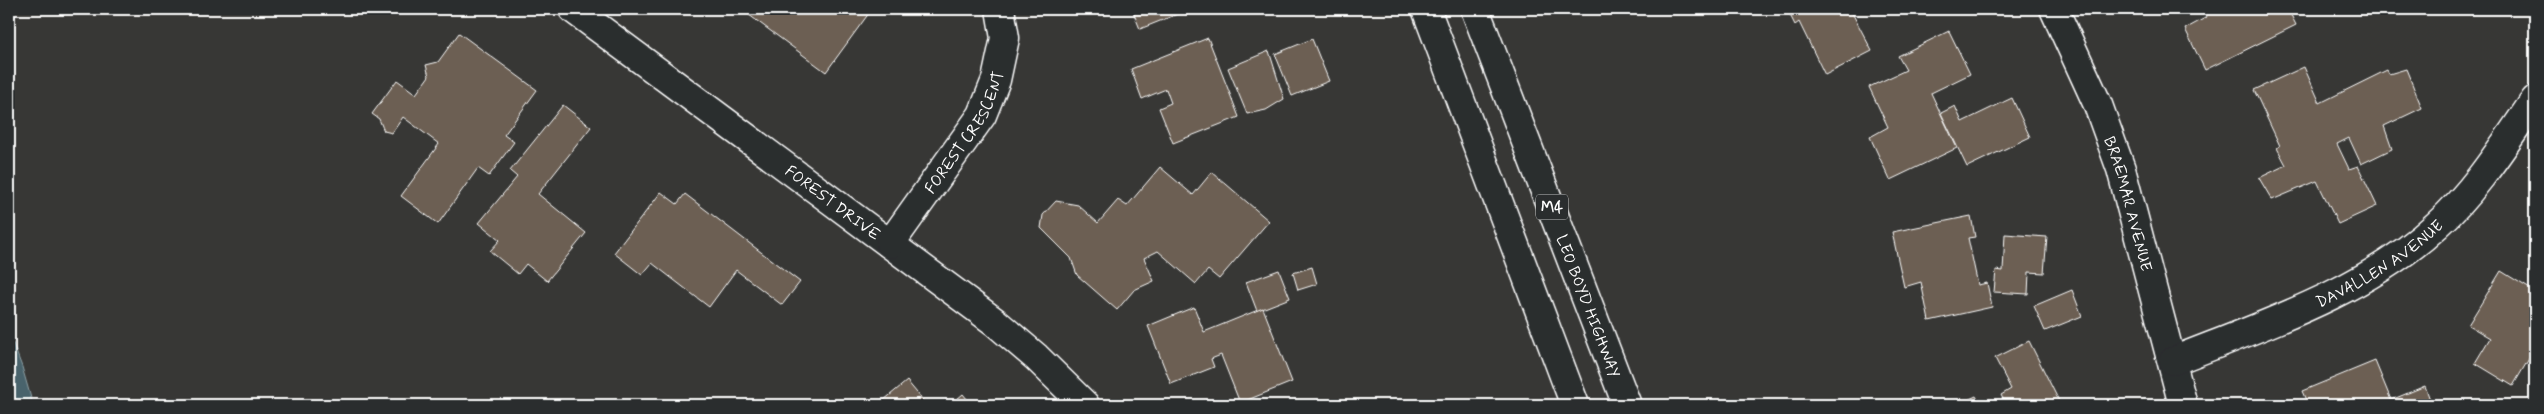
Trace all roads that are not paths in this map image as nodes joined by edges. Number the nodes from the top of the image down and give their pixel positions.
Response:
1 (573, 9) edge
2 (1000, 9) edge
3 (1426, 9) edge
4 (1475, 9) edge
5 (2054, 9) edge
6 (2535, 100) edge
7 (890, 244) junction
8 (2173, 361) junction
9 (1085, 405) edge
10 (1575, 405) edge
11 (1627, 405) edge
12 (2183, 405) edge

1 - 7 main road, FOREST DRIVE
2 - 7 main road, FOREST CRESCENT
3 - 10 main road
4 - 11 main road, LEO BOYD HIGHWAY / M4
5 - 8 main road, BRAEMAR AVENUE
6 - 8 main road, DAVALLEN AVENUE
7 - 9 main road, FOREST DRIVE
8 - 12 main road, BRAEMAR AVENUE

